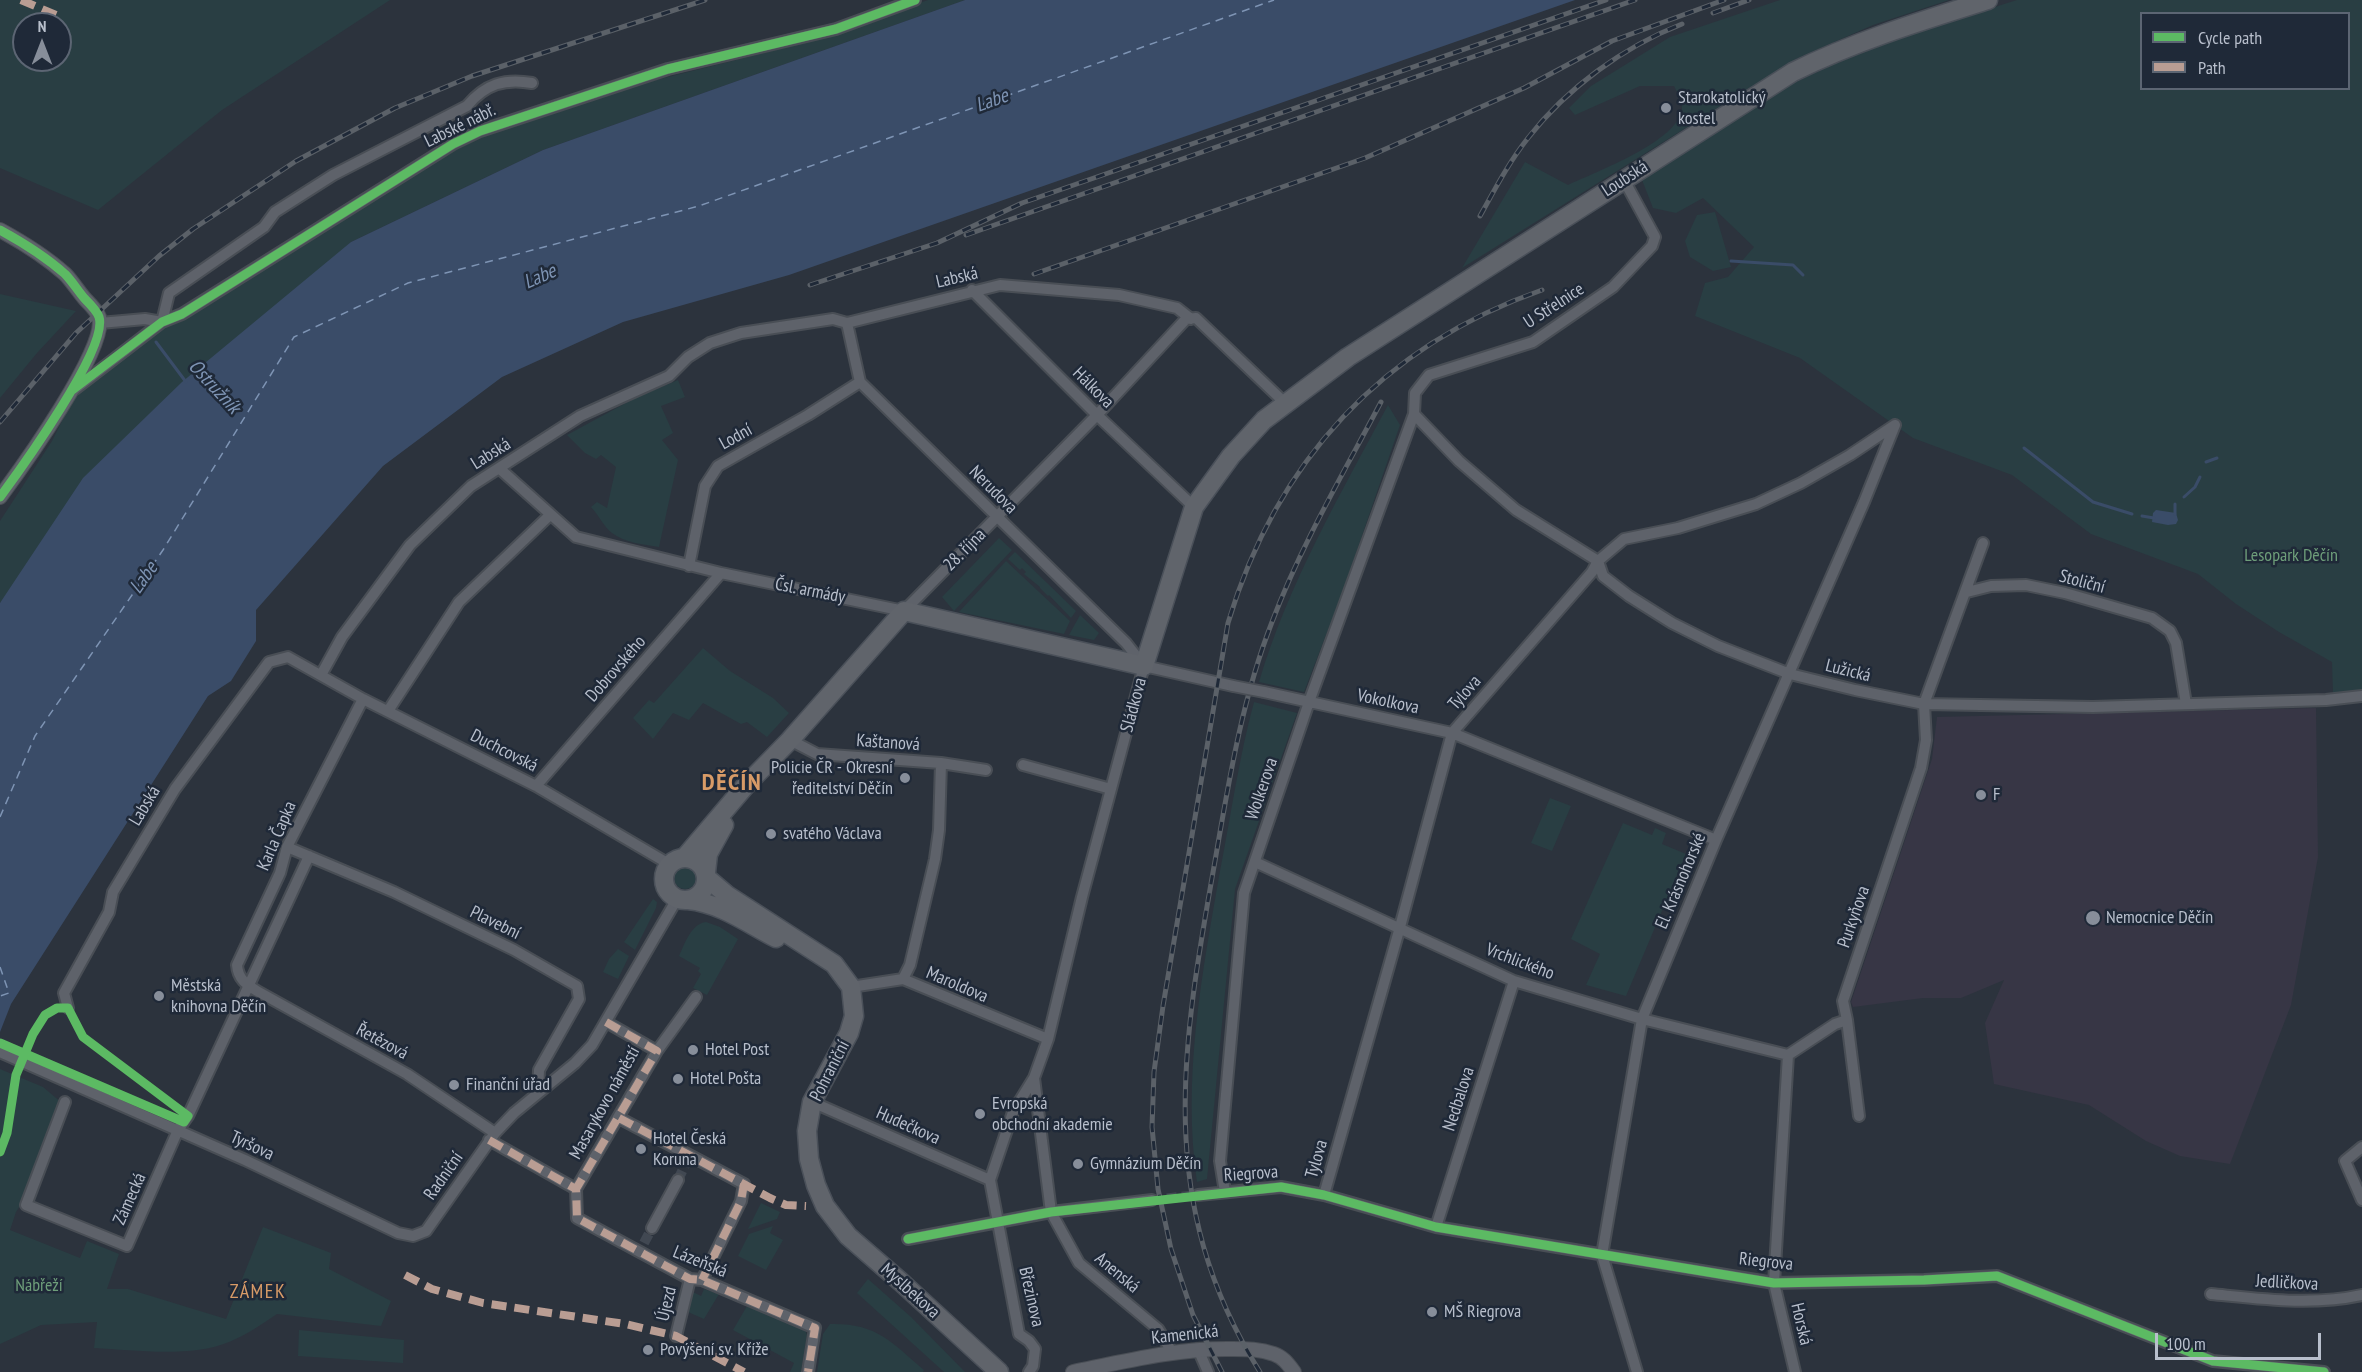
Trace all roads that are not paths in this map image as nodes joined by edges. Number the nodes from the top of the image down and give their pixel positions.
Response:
1 (915, 0) edge
2 (1988, 0) edge
3 (532, 83) dead end
4 (1624, 180) junction
5 (0, 230) edge
6 (972, 290) junction
7 (1189, 319) junction
8 (162, 322) junction
9 (100, 323) junction
10 (847, 323) junction
11 (860, 382) junction
12 (71, 391) junction
13 (1285, 403) junction
14 (1414, 414) junction
15 (1097, 415) junction
16 (1895, 425) joint
17 (500, 469) junction
18 (0, 497) edge
19 (1194, 507) junction
20 (550, 515) junction
21 (997, 518) junction
22 (1983, 543) dead end
23 (1598, 561) junction
24 (689, 566) junction
25 (721, 573) junction
26 (1967, 592) junction
27 (904, 611) junction
28 (1144, 666) junction
29 (1790, 674) junction
30 (321, 675) junction
31 (2362, 696) edge
32 (363, 699) junction
33 (1309, 702) junction
34 (1924, 704) junction
35 (2186, 704) junction
36 (388, 711) junction
37 (1452, 732) junction
38 (790, 740) junction
39 (941, 763) junction
40 (1023, 765) dead end
41 (986, 770) dead end
42 (747, 784) junction
43 (536, 786) junction
44 (1111, 789) junction
45 (1716, 840) junction
46 (287, 847) junction
47 (309, 856) junction
48 (677, 861) junction
49 (1255, 862) junction
50 (706, 875) junction
51 (682, 899) junction
52 (1400, 927) junction
53 (814, 952) junction
54 (903, 979) junction
55 (1514, 981) junction
56 (249, 986) junction
57 (851, 987) junction
58 (696, 997) dead end
59 (68, 1008) dead end
60 (1642, 1019) junction
61 (1847, 1020) junction
62 (606, 1022) junction
63 (1048, 1039) junction
64 (657, 1051) junction
65 (0, 1052) edge
66 (1788, 1055) junction
67 (1034, 1078) junction
68 (538, 1093) junction
69 (65, 1102) dead end
70 (812, 1102) junction
71 (1859, 1116) dead end
72 (618, 1118) junction
73 (178, 1130) junction
74 (492, 1136) junction
75 (2362, 1147) edge
76 (678, 1180) tunnel mouth
77 (990, 1180) junction
78 (576, 1189) junction
79 (1225, 1192) junction
80 (1198, 1195) tunnel mouth
81 (1324, 1195) junction
82 (1152, 1200) tunnel mouth
83 (2362, 1200) edge
84 (825, 1206) joint
85 (1051, 1212) junction
86 (577, 1218) joint
87 (999, 1222) junction
88 (1436, 1227) junction
89 (652, 1228) tunnel mouth
90 (418, 1236) joint
91 (908, 1239) dead end
92 (1602, 1255) junction
93 (690, 1279) junction
94 (702, 1280) junction
95 (1774, 1283) junction
96 (2211, 1294) dead end
97 (2362, 1295) edge
98 (676, 1336) dead end
99 (1198, 1348) junction
100 (1172, 1352) junction
101 (808, 1372) edge
102 (999, 1372) edge
103 (1029, 1372) edge
104 (1072, 1372) edge
105 (1208, 1372) edge
106 (1294, 1372) edge
107 (1637, 1372) edge
108 (1795, 1372) edge
109 (2324, 1372) edge

1 - 8 street, Labské nábř.
2 - 4 main road, Loubská
3 - 8 street, Labské nábř.
4 - 13 main road, Loubská
4 - 14 street, U Střelnice
5 - 9 street
6 - 7 street, Labská
6 - 10 street, Labská
6 - 15 street, Hálkova
7 - 13 street, Labská
7 - 15 street, 28. října
8 - 9 street, Labské nábř.
8 - 12 street, Labské nábř.
9 - 12 street, Labské nábř.
10 - 11 street
10 - 17 street, Labská
11 - 21 street, Nerudova
11 - 24 street, Lodní
12 - 18 street, Labské nábř.
13 - 19 main road, Sládkova
14 - 23 street, Lužická
14 - 33 street, Wolkerova
15 - 19 street, Hálkova
15 - 21 street, 28. října
16 - 23 street, Tylova
16 - 29 street, El. Krásnohorské
17 - 20 street, Čsl. armády
17 - 30 street, Labská
19 - 28 main road, Sládkova
20 - 24 street, Čsl. armády
20 - 36 street
21 - 27 street, 28. října
21 - 28 street, Nerudova
22 - 26 street, Purkyňova
23 - 29 street, Lužická
23 - 37 street, Tylova
24 - 25 street, Čsl. armády
25 - 27 street, Čsl. armády
25 - 43 street, Dobrovského
26 - 34 street, Purkyňova
26 - 35 street, Stoliční
27 - 28 main road, Čsl. armády
27 - 38 main road, 28. října
28 - 33 street, Vokolkova, bridge
28 - 44 street, Sládkova
29 - 34 street, Lužická
29 - 45 street, El. Krásnohorské
30 - 32 street, Duchcovská
30 - 59 street, Labská
31 - 35 street, Lužická
32 - 36 street, Duchcovská
32 - 46 street, Karla Čapka
33 - 37 street, Vokolkova
33 - 49 street, Wolkerova
34 - 35 street, Lužická
34 - 61 street, Purkyňova
36 - 43 street, Duchcovská
37 - 45 street, Vokolkova
37 - 52 street, Tylova
38 - 39 street, Kaštanová
38 - 42 main road, 28. října
39 - 41 street, Kaštanová
39 - 54 street
40 - 44 street
42 - 48 main road, 28. října
42 - 50 main road, 28. října
43 - 48 street, Duchcovská
44 - 63 street, Sládkova
45 - 60 street, El. Krásnohorské
46 - 47 street, Plavební
46 - 56 street, Karla Čapka
47 - 56 street, Karla Čapka
47 - 68 street, Plavební
48 - 50 main road
48 - 51 main road
49 - 52 street, Vrchlického
49 - 79 street, Wolkerova
50 - 51 main road
50 - 53 main road
51 - 53 main road
51 - 62 street
52 - 55 street, Vrchlického
52 - 81 street, Tylova
53 - 57 main road
54 - 57 street, Maroldova
54 - 63 street, Maroldova
55 - 60 street, Vrchlického
55 - 88 street, Nedbalova
56 - 73 street, Karla Čapka
56 - 74 street, Řetězová
57 - 70 main road, Pohraniční
58 - 64 street
60 - 66 street, Vrchlického
60 - 92 street, El. Krásnohorské
61 - 66 street
61 - 71 street, Purkyňova
62 - 64 street, Masarykovo náměstí
62 - 68 street
63 - 67 street, Sládkova
64 - 72 street, Masarykovo náměstí
65 - 73 street, Tyršova
66 - 95 street
67 - 77 street, Sládkova
67 - 85 street
68 - 74 street
69 - 73 street, Zámecká
70 - 77 street, Hudečkova
70 - 84 main road, Pohraniční
72 - 78 street, Masarykovo náměstí
72 - 94 street
73 - 90 street, Tyršova
74 - 78 street, Masarykovo náměstí
74 - 90 street, Radniční
75 - 83 street
76 - 89 street
77 - 87 street
78 - 86 street, Masarykovo náměstí
79 - 80 street, Riegrova
79 - 81 street, Riegrova
81 - 88 street, Riegrova
82 - 85 street
84 - 102 main road, Myslbekova
85 - 87 street
85 - 100 street, Anenská
86 - 93 street, Lázeňská
87 - 91 street
87 - 103 street, Březinova
88 - 92 street, Riegrova
92 - 95 street, Riegrova
92 - 107 street, El. Krásnohorské
93 - 94 street, Lázeňská
93 - 98 street, Újezd
94 - 101 street, Lázeňská
95 - 108 street, Horská
95 - 109 street, Riegrova
96 - 97 street, Jedličkova
99 - 100 street, Kamenická
99 - 105 street
99 - 106 street, Kamenická
100 - 104 street, Kamenická

